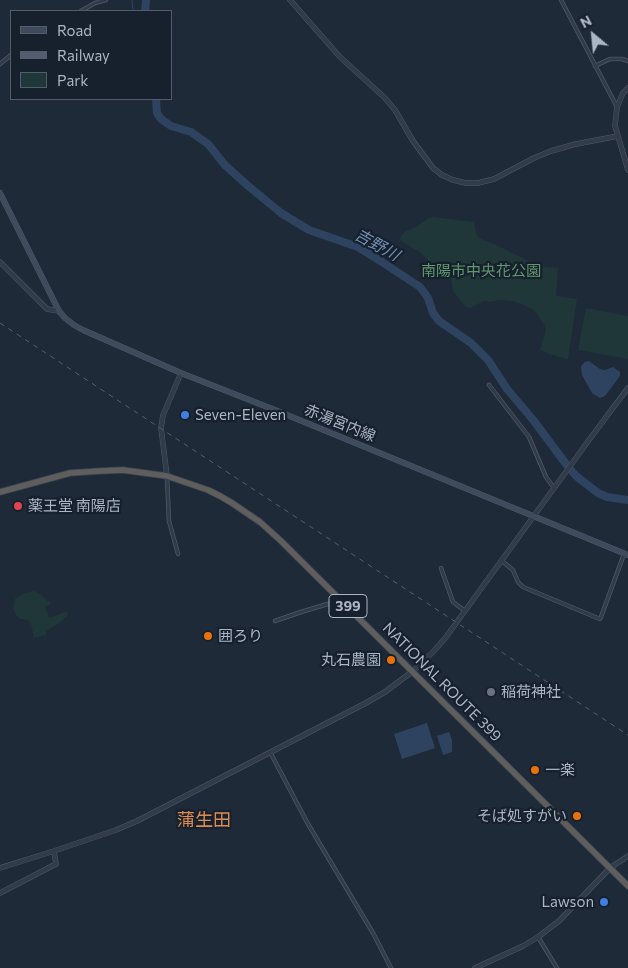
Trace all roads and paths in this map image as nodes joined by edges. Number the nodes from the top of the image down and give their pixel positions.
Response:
1 (106, 0) edge
2 (290, 0) edge
3 (561, 0) edge
4 (83, 10) edge
5 (10, 56) edge
6 (628, 61) edge
7 (0, 64) edge
8 (595, 66) junction
9 (628, 88) edge
10 (617, 107) junction
11 (618, 136) junction
12 (628, 170) edge
13 (0, 193) edge
14 (0, 262) edge
15 (59, 311) junction
16 (181, 373) junction
17 (489, 385) dead end
18 (628, 389) edge
19 (167, 476) junction
20 (554, 488) junction
21 (0, 492) edge
22 (534, 516) junction
23 (178, 554) dead end
24 (626, 554) edge
25 (502, 560) junction
26 (440, 568) dead end
27 (342, 600) junction
28 (465, 611) junction
29 (275, 621) dead end
30 (413, 671) junction
31 (270, 752) junction
32 (54, 851) junction
33 (628, 856) edge
34 (0, 868) edge
35 (610, 868) junction
36 (628, 886) edge
37 (0, 893) edge
38 (538, 937) junction
39 (390, 968) edge
40 (475, 968) edge
41 (557, 968) edge

1 - 4 street
2 - 11 street
3 - 8 street
5 - 7 street
6 - 8 street
8 - 10 street
9 - 10 street
10 - 11 street
11 - 12 street
13 - 15 main road, 赤湯宮内線
14 - 15 street
15 - 16 main road, 赤湯宮内線
16 - 19 street
16 - 22 main road, 赤湯宮内線
17 - 20 street
18 - 20 street
19 - 21 highway, NATIONAL ROUTE 399 / 399
19 - 23 street
19 - 27 highway, NATIONAL ROUTE 399 / 399
20 - 22 street
22 - 24 main road, 赤湯宮内線
22 - 25 street
24 - 25 street
25 - 28 street
26 - 28 street
27 - 29 street
27 - 30 highway, NATIONAL ROUTE 399 / 399
28 - 30 street
30 - 31 street
30 - 35 highway, NATIONAL ROUTE 399 / 399
31 - 32 street
31 - 39 street
32 - 34 street
32 - 37 street
33 - 35 street
35 - 36 highway, NATIONAL ROUTE 399 / 399
35 - 38 street
38 - 40 street
38 - 41 street

